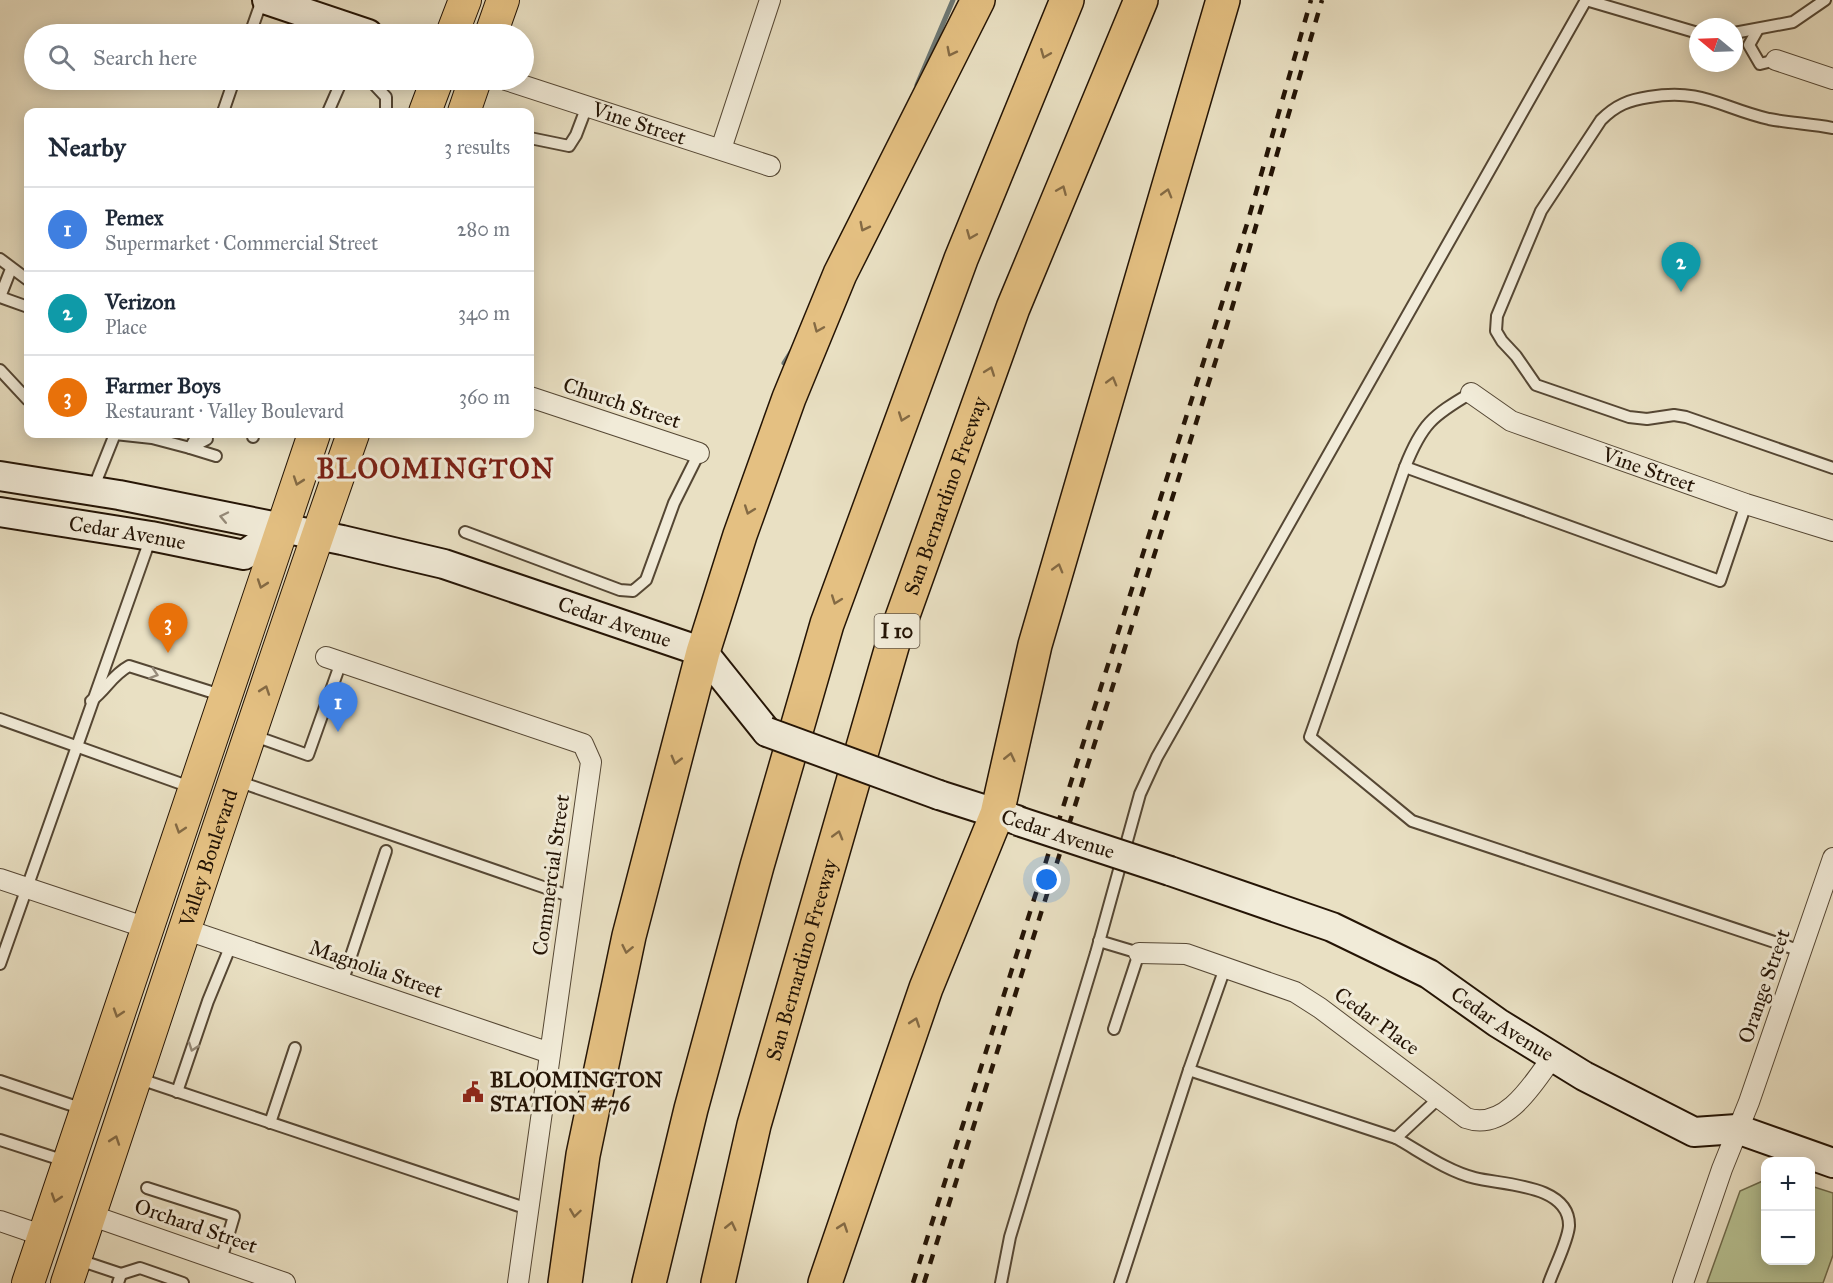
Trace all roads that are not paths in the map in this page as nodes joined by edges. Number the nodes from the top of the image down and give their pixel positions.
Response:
1 (262, 0) edge
2 (267, 0) edge
3 (465, 0) edge
4 (503, 0) edge
5 (770, 0) edge
6 (978, 0) edge
7 (1067, 0) edge
8 (1141, 0) edge
9 (1223, 0) edge
10 (1825, 0) edge
11 (254, 24) edge
12 (338, 24) edge
13 (456, 24) edge
14 (495, 24) edge
15 (1758, 29) junction
16 (1689, 30) edge
17 (1743, 32) edge
18 (1776, 60) joint
19 (1833, 79) edge
20 (534, 89) edge
21 (231, 90) edge
22 (338, 90) edge
23 (379, 90) edge
24 (433, 90) edge
25 (472, 90) edge
26 (587, 106) junction
27 (224, 108) edge
28 (330, 108) edge
29 (386, 108) edge
30 (426, 108) edge
31 (465, 108) edge
32 (1833, 128) edge
33 (534, 139) edge
34 (721, 149) junction
35 (770, 166) dead end
36 (0, 258) edge
37 (11, 269) junction
38 (24, 277) edge
39 (0, 297) edge
40 (24, 306) edge
41 (0, 370) edge
42 (1471, 393) joint
43 (24, 396) edge
44 (534, 398) edge
45 (113, 438) edge
46 (161, 438) edge
47 (201, 438) edge
48 (313, 438) edge
49 (352, 438) edge
50 (190, 448) junction
51 (699, 453) joint
52 (216, 456) dead end
53 (0, 458) edge
54 (1405, 466) junction
55 (1833, 468) edge
56 (0, 476) edge
57 (28, 481) junction
58 (93, 491) junction
59 (1746, 504) junction
60 (0, 512) edge
61 (281, 529) junction
62 (1833, 531) edge
63 (465, 532) dead end
64 (317, 535) junction
65 (151, 536) junction
66 (703, 652) junction
67 (333, 659) joint
68 (224, 697) junction
69 (91, 701) junction
70 (0, 719) edge
71 (250, 735) junction
72 (75, 745) junction
73 (234, 779) junction
74 (194, 788) junction
75 (1007, 817) junction
76 (386, 850) dead end
77 (1833, 858) edge
78 (0, 879) edge
79 (26, 887) junction
80 (572, 897) junction
81 (147, 928) junction
82 (187, 930) junction
83 (1099, 941) junction
84 (231, 945) junction
85 (1801, 951) junction
86 (1139, 953) junction
87 (0, 964) edge
88 (1225, 968) junction
89 (342, 983) junction
90 (1114, 1029) dead end
91 (295, 1048) dead end
92 (550, 1053) junction
93 (1553, 1056) junction
94 (1189, 1070) junction
95 (136, 1078) junction
96 (0, 1081) edge
97 (177, 1092) junction
98 (1440, 1097) junction
99 (86, 1110) junction
100 (270, 1123) junction
101 (1737, 1129) junction
102 (1396, 1138) junction
103 (0, 1140) edge
104 (68, 1162) junction
105 (1833, 1163) edge
106 (147, 1188) dead end
107 (528, 1209) junction
108 (90, 1215) junction
109 (0, 1221) edge
110 (44, 1236) junction
111 (221, 1260) junction
112 (71, 1271) edge
113 (119, 1279) edge
114 (28, 1283) edge
115 (183, 1283) edge
116 (285, 1283) edge
117 (518, 1283) edge
118 (565, 1283) edge
119 (649, 1283) edge
120 (718, 1283) edge
121 (825, 1283) edge
122 (1001, 1283) edge
123 (1120, 1283) edge
124 (1549, 1283) edge
125 (1683, 1283) edge

1 - 11 lane
2 - 12 main road
3 - 13 main road
4 - 14 main road
5 - 34 street
6 -> 66 highway
7 -> 119 highway
120 -> 8 highway, San Bernardino Freeway / I 10
75 -> 9 highway
10 - 15 lane
15 - 17 lane
15 - 18 lane
16 - 83 lane
18 - 19 street
20 - 26 street, Vine Street
21 - 27 lane
22 - 28 lane
23 - 29 lane
24 - 30 main road
25 - 31 main road
26 - 33 lane
26 - 34 street, Vine Street
32 - 55 lane
34 - 35 street, Vine Street
36 - 37 lane
37 - 38 lane
37 - 39 lane
39 - 40 lane
41 - 43 lane
42 - 54 lane
42 - 59 street, Vine Street
44 - 51 street, Church Street
45 - 58 lane
46 - 50 lane
47 - 50 lane
48 -> 61 main road, Valley Boulevard
49 - 64 main road, Valley Boulevard
50 - 52 lane
51 - 63 lane
53 - 57 main road
54 - 59 lane
54 - 85 lane
56 - 57 main road, Cedar Avenue
57 - 58 main road, Cedar Avenue
61 -> 58 main road, Cedar Avenue
59 - 62 street, Vine Street
60 - 65 main road, Cedar Avenue
61 - 64 main road, Cedar Avenue
61 - 65 main road, Cedar Avenue
61 -> 68 main road, Valley Boulevard
64 - 66 main road, Cedar Avenue
71 -> 64 main road, Valley Boulevard
65 - 69 lane
66 - 75 main road, Cedar Avenue, bridge
66 -> 118 highway
67 - 71 lane
67 - 80 street, Commercial Street
69 -> 68 lane
68 - 74 main road, Valley Boulevard
69 - 72 lane
70 - 72 lane
71 - 73 main road, Valley Boulevard
72 - 74 lane
72 - 79 lane
73 - 80 lane
73 - 82 main road, Valley Boulevard
74 -> 81 main road, Valley Boulevard
75 - 93 main road, Cedar Avenue, bridge
121 -> 75 highway
76 - 89 lane
77 - 85 street, Orange Street
78 - 79 street
79 - 81 street
79 - 87 lane
80 - 92 street, Commercial Street
81 -> 99 main road, Valley Boulevard
82 - 84 street, Magnolia Street
82 - 95 main road, Valley Boulevard
83 - 86 lane
83 - 122 lane
84 - 89 street, Magnolia Street
84 -> 97 lane
85 - 101 street, Orange Street
86 - 88 street, Cedar Place
86 - 90 lane
88 - 94 lane
88 - 98 street, Cedar Place
89 - 92 street, Magnolia Street
91 - 100 lane
92 - 107 street, Commercial Street
93 - 98 street, Cedar Place
93 - 101 main road, Cedar Avenue
94 - 102 lane
94 - 123 lane
95 - 97 lane
108 -> 95 main road, Valley Boulevard
96 - 99 lane
97 - 100 lane
98 - 102 lane
99 - 104 main road, Valley Boulevard
100 - 107 lane
101 - 105 main road, Cedar Avenue
101 - 125 street, Orange Street
102 - 124 lane
103 - 104 lane
104 -> 110 main road, Valley Boulevard
106 - 111 lane
107 - 117 street, Commercial Street
108 - 111 street, Orchard Street
108 - 112 main road, Valley Boulevard
109 - 110 street
110 - 114 main road, Valley Boulevard
111 - 116 street, Orchard Street
112 - 113 lane
113 - 115 lane

